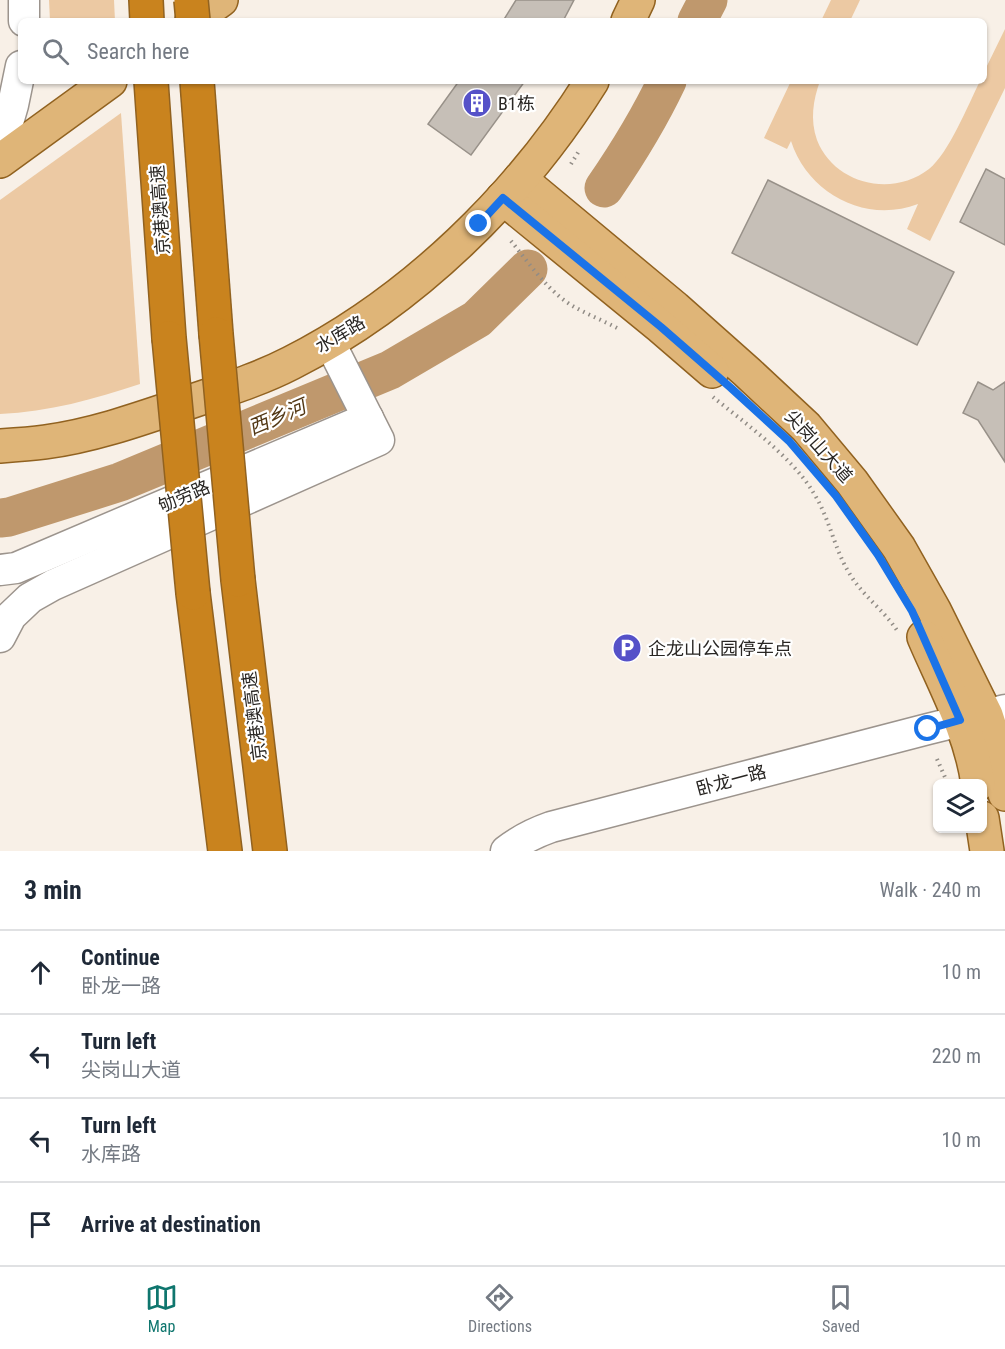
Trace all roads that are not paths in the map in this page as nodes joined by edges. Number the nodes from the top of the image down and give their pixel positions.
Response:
1 (24, 0) edge
2 (146, 0) edge
3 (191, 0) edge
4 (221, 0) edge
5 (638, 0) edge
6 (24, 18) edge
7 (147, 18) edge
8 (192, 18) edge
9 (196, 18) edge
10 (629, 18) edge
11 (18, 81) edge
12 (19, 84) edge
13 (106, 84) edge
14 (151, 84) edge
15 (197, 84) edge
16 (590, 84) edge
17 (66, 113) junction
18 (0, 150) edge
19 (0, 161) edge
20 (511, 189) junction
21 (329, 341) junction
22 (368, 418) junction
23 (0, 446) edge
24 (0, 570) edge
25 (0, 637) edge
26 (984, 715) edge
27 (978, 779) edge
28 (1005, 794) edge
29 (984, 833) edge
30 (225, 851) edge
31 (270, 851) edge
32 (506, 851) edge
33 (987, 851) edge

1 - 6 street
2 - 7 highway
3 - 8 highway, bridge
4 - 9 main road
5 - 10 main road
11 - 18 street
12 - 17 street
13 - 17 main road
14 - 30 highway, 京港澳高速, bridge
15 - 31 highway, 京港澳高速, bridge
16 - 20 main road, 水库路
17 - 19 main road
20 - 21 main road, 水库路
20 - 26 main road, 尖岗山大道
21 - 22 street
21 - 23 main road, 水库路
22 - 24 street, 劬劳路
22 - 25 street
26 - 27 main road, 尖岗山大道
26 - 28 main road, 尖岗山大道
26 - 32 street, 卧龙一路
29 - 33 main road

